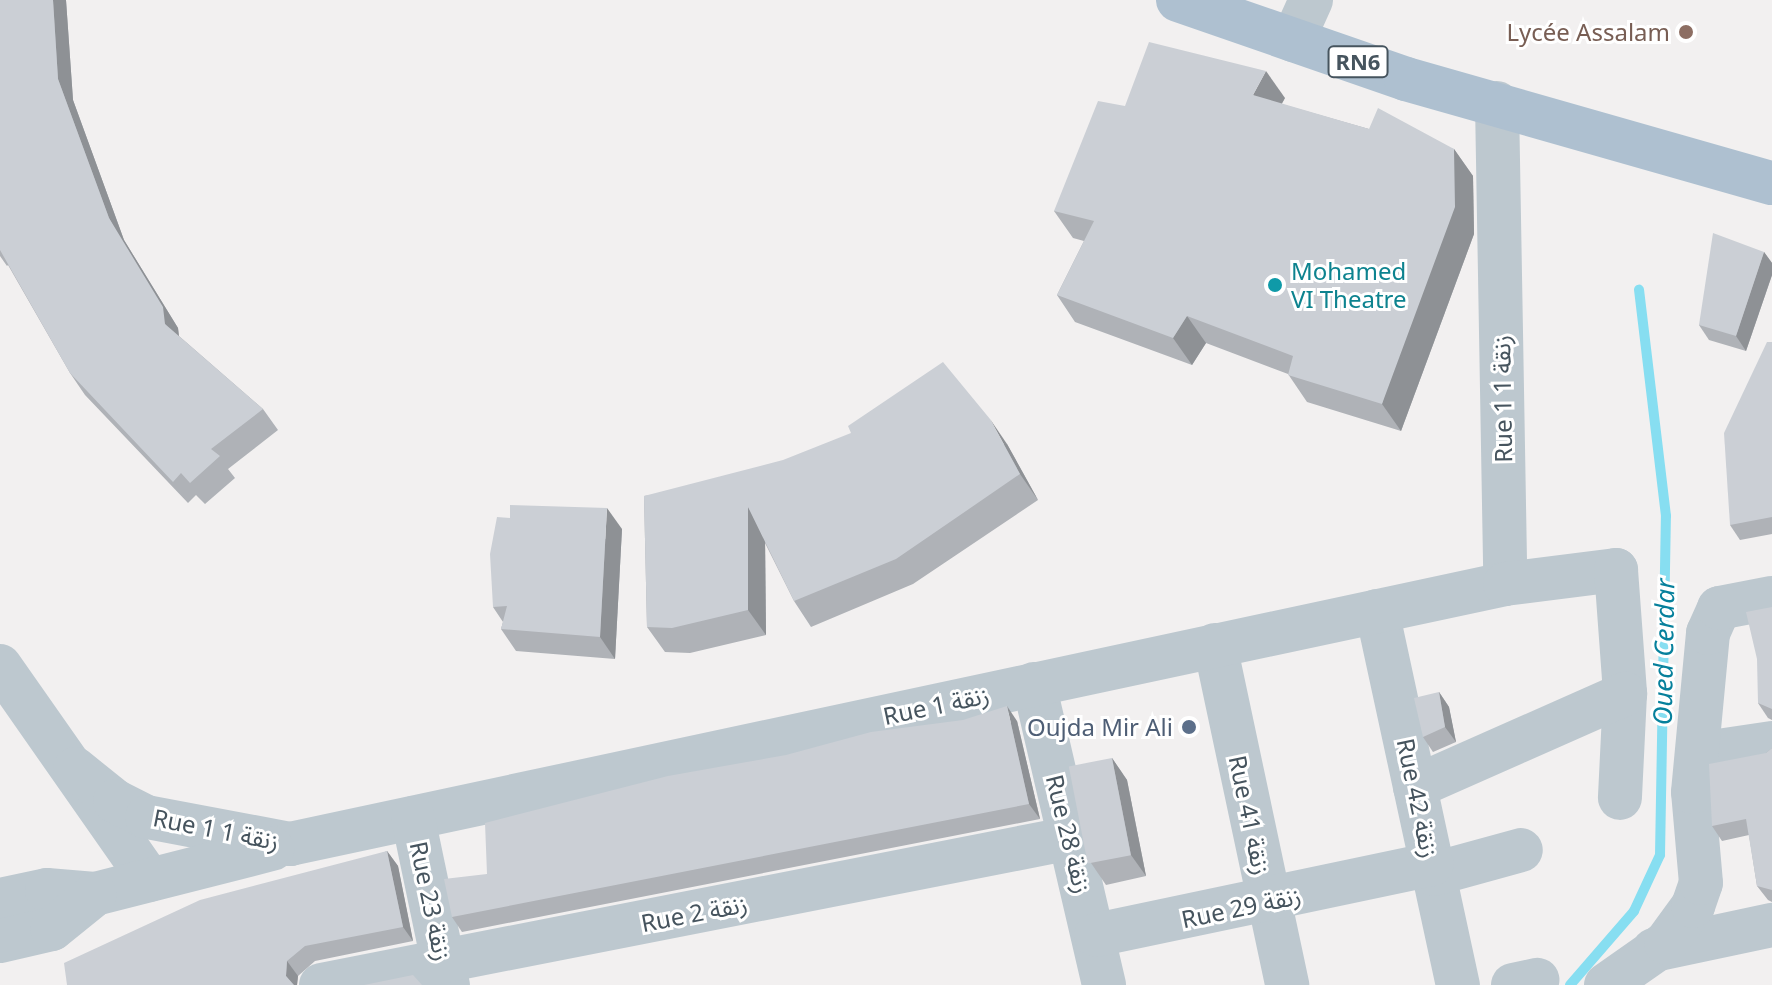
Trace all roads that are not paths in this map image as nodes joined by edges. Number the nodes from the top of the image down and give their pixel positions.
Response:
1 (1178, 0) edge
2 (1311, 0) edge
3 (1293, 40) junction
4 (1497, 103) junction
5 (1772, 183) edge
6 (1505, 584) junction
7 (1772, 598) edge
8 (1377, 611) junction
9 (1215, 645) junction
10 (0, 666) edge
11 (1034, 684) junction
12 (1625, 694) junction
13 (1772, 743) edge
14 (1698, 754) junction
15 (75, 769) junction
16 (1415, 787) junction
17 (1620, 798) dead end
18 (413, 818) junction
19 (368, 827) joint
20 (1066, 839) junction
21 (290, 844) junction
22 (1521, 850) dead end
23 (1433, 869) junction
24 (150, 880) junction
25 (0, 900) edge
26 (1268, 902) junction
27 (50, 910) junction
28 (1771, 932) edge
29 (1096, 935) junction
30 (0, 941) edge
31 (1654, 950) junction
32 (446, 973) edge
33 (321, 985) edge
34 (1104, 985) edge
35 (1287, 985) edge
36 (1458, 985) edge
37 (1606, 985) edge

1 - 3 main road, RN6
2 - 3 street
3 - 4 main road, RN6
4 - 5 main road, RN6
4 - 6 street, Rue 1 زنقة 1
6 - 8 street, Rue زنقة 1
6 - 12 street
7 - 14 street
8 - 9 street, Rue زنقة 1
8 - 16 street, Rue 42 زنقة
9 - 11 street, Rue زنقة 1
9 - 26 street, Rue 41 زنقة
10 - 15 street, Rue 1 زنقة 1
11 - 18 street, Rue زنقة 1
11 - 20 street, Rue 28 زنقة
12 - 16 street
12 - 17 street
13 - 14 street
14 - 31 street
15 - 21 street, Rue 1 زنقة 1
15 - 24 street, Rue 1 زنقة 1
16 - 23 street, Rue 42 زنقة
18 - 19 street, Rue زنقة 1
18 - 32 street, Rue 23 زنقة
19 - 21 street, Rue 1 زنقة 1
20 - 29 street, Rue 28 زنقة
20 - 32 street, Rue 2 زنقة
21 - 24 street
22 - 23 street, Rue 29 زنقة
23 - 26 street, Rue 29 زنقة
23 - 36 street, Rue 42 زنقة
24 - 27 street
25 - 27 street
26 - 29 street, Rue 29 زنقة
26 - 35 street, Rue 41 زنقة
27 - 30 street
28 - 31 street
29 - 34 street, Rue 28 زنقة
31 - 37 street
32 - 33 street, Rue 2 زنقة

